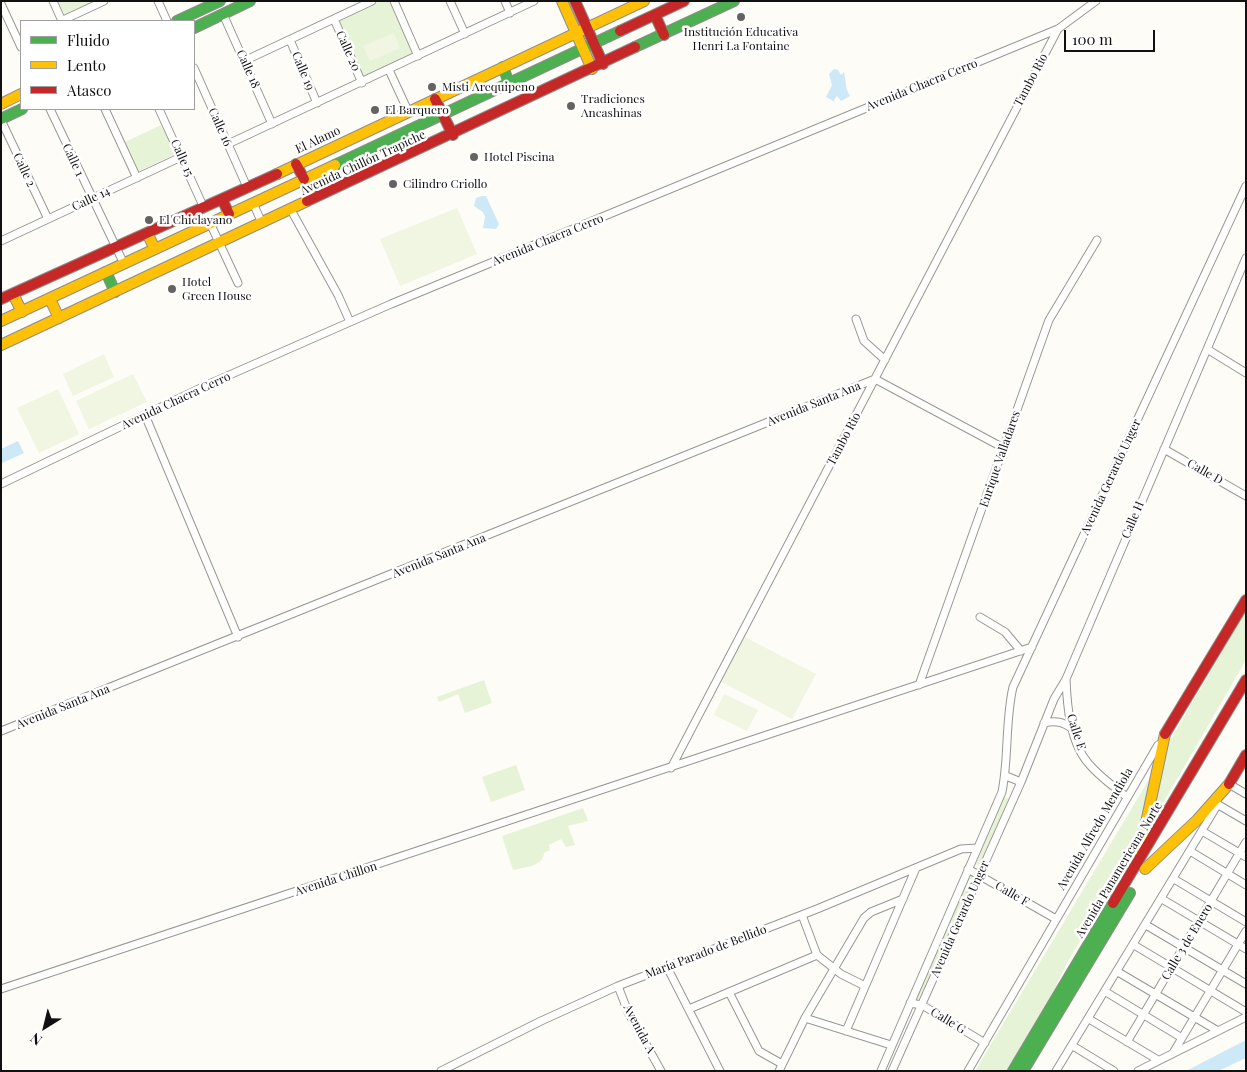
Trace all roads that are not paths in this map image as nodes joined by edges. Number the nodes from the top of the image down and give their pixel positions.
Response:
1 (54, 1) edge
2 (104, 1) edge
3 (158, 1) edge
4 (220, 1) edge
5 (250, 1) edge
6 (372, 1) edge
7 (394, 1) edge
8 (450, 1) edge
9 (505, 1) edge
10 (534, 1) edge
11 (562, 1) edge
12 (575, 1) edge
13 (644, 1) edge
14 (734, 1) edge
15 (1096, 1) edge
16 (678, 3) edge
17 (1, 4) edge
18 (510, 13) junction
19 (223, 14) junction
20 (655, 15) junction
21 (334, 19) junction
22 (62, 20) edge
23 (64, 20) edge
24 (167, 20) edge
25 (179, 20) edge
26 (587, 27) junction
27 (195, 28) edge
28 (1058, 29) junction
29 (576, 33) junction
30 (465, 34) junction
31 (664, 35) junction
32 (290, 40) junction
33 (20, 42) edge
34 (594, 44) junction
35 (583, 49) junction
36 (418, 56) junction
37 (244, 61) junction
38 (603, 64) junction
39 (503, 67) junction
40 (592, 69) junction
41 (195, 70) edge
42 (389, 70) junction
43 (362, 83) junction
44 (509, 83) junction
45 (20, 94) edge
46 (435, 99) junction
47 (317, 103) junction
48 (1, 104) edge
49 (20, 110) edge
50 (50, 110) edge
51 (105, 110) edge
52 (159, 110) edge
53 (408, 111) junction
54 (443, 114) junction
55 (1, 119) edge
56 (272, 124) junction
57 (452, 135) junction
58 (228, 144) junction
59 (181, 157) junction
60 (296, 164) junction
61 (137, 178) junction
62 (304, 179) junction
63 (1246, 186) edge
64 (247, 187) junction
65 (91, 199) junction
66 (222, 199) junction
67 (253, 203) junction
68 (204, 208) junction
69 (291, 210) junction
70 (229, 214) junction
71 (48, 219) junction
72 (210, 223) junction
73 (262, 223) junction
74 (147, 233) junction
75 (1097, 240) dead end
76 (1, 241) edge
77 (220, 243) junction
78 (115, 247) junction
79 (155, 249) junction
80 (1246, 258) edge
81 (124, 264) junction
82 (106, 272) junction
83 (238, 283) dead end
84 (115, 292) junction
85 (13, 294) junction
86 (1, 299) edge
87 (50, 299) junction
88 (22, 312) junction
89 (59, 318) junction
90 (856, 319) dead end
91 (1, 322) edge
92 (350, 322) junction
93 (1, 345) edge
94 (1207, 349) junction
95 (885, 360) junction
96 (1246, 373) edge
97 (875, 379) junction
98 (145, 415) junction
99 (998, 446) dead end
100 (1164, 449) junction
101 (1, 484) edge
102 (1246, 496) edge
103 (1246, 600) edge
104 (980, 617) dead end
105 (238, 637) junction
106 (1032, 647) junction
107 (1021, 651) junction
108 (1066, 679) junction
109 (1246, 680) edge
110 (919, 685) junction
111 (1246, 696) edge
112 (1044, 723) junction
113 (1073, 729) junction
114 (1, 731) edge
115 (1165, 734) junction
116 (1245, 758) edge
117 (671, 768) junction
118 (1006, 776) junction
119 (1021, 782) junction
120 (1229, 784) junction
121 (1002, 792) junction
122 (1246, 794) edge
123 (1127, 797) junction
124 (1014, 798) junction
125 (1217, 804) junction
126 (1246, 821) edge
127 (1202, 831) junction
128 (1246, 842) edge
129 (977, 848) junction
130 (1190, 851) junction
131 (1242, 855) edge
132 (1141, 867) junction
133 (916, 868) junction
134 (968, 869) junction
135 (1227, 874) junction
136 (979, 875) junction
137 (1174, 879) junction
138 (1246, 885) edge
139 (903, 899) junction
140 (1162, 899) junction
141 (1211, 901) junction
142 (802, 915) junction
143 (1056, 919) junction
144 (1199, 921) junction
145 (1246, 922) edge
146 (1146, 925) junction
147 (1246, 931) edge
148 (1238, 944) junction
149 (1134, 945) junction
150 (1184, 947) junction
151 (1246, 949) edge
152 (817, 955) junction
153 (667, 967) junction
154 (1171, 968) junction
155 (834, 969) junction
156 (1222, 970) junction
157 (1118, 972) junction
158 (1246, 984) edge
159 (618, 986) junction
160 (865, 986) junction
161 (1, 989) edge
162 (1210, 991) junction
163 (729, 992) junction
164 (1106, 992) junction
165 (1156, 994) junction
166 (910, 1002) junction
167 (922, 1005) junction
168 (689, 1009) junction
169 (1246, 1012) edge
170 (1144, 1015) junction
171 (1194, 1017) junction
172 (1246, 1017) edge
173 (805, 1018) junction
174 (1089, 1019) junction
175 (846, 1031) junction
176 (1218, 1031) junction
177 (1182, 1038) junction
178 (1127, 1042) junction
179 (985, 1043) junction
180 (891, 1044) junction
181 (1073, 1046) junction
182 (1173, 1053) junction
183 (1158, 1060) junction
184 (781, 1067) edge
185 (441, 1071) edge
186 (661, 1071) edge
187 (720, 1071) edge
188 (881, 1071) edge
189 (892, 1071) edge
190 (968, 1071) edge
191 (1013, 1071) edge
192 (1023, 1071) edge
193 (1056, 1071) edge
194 (1114, 1071) edge
195 (1138, 1071) edge

1 - 22 street
2 - 23 street
3 - 24 street
4 - 25 main road
5 - 19 main road
6 - 21 street
7 - 36 street
8 - 30 street
9 - 18 street
10 - 18 street
11 - 29 main road
12 - 26 main road
13 - 26 main road, El Alamo
14 - 31 main road, Avenida Chillón Trapiche
15 - 28 street, Avenida Chacra Cerro
16 - 20 main road, Avenida Chillón Trapiche
17 - 33 street
18 - 30 street
19 - 27 main road
19 - 37 street, Calle 18
20 - 31 main road
20 - 34 main road, Avenida Chillón Trapiche
21 - 32 street
21 - 43 street, Calle 20
26 - 29 main road, El Alamo
26 - 34 main road
28 - 92 street, Avenida Chacra Cerro
28 - 95 street, Tambo Rio
29 - 35 main road
29 - 39 main road, El Alamo
30 - 36 street
31 - 38 main road, Avenida Chillón Trapiche
32 - 37 street
32 - 47 street, Calle 19
34 - 35 main road, Avenida Chillón Trapiche
34 - 38 main road
35 - 40 main road
35 - 44 main road, Avenida Chillón Trapiche
36 - 42 street
37 - 56 street, Calle 18
38 - 40 main road, Avenida Chillón Trapiche
39 - 44 main road
39 - 46 main road, El Alamo
40 - 57 main road, Avenida Chillón Trapiche
41 - 58 street, Calle 16
42 - 43 street
42 - 53 street
43 - 47 street
44 - 54 main road, Avenida Chillón Trapiche
45 - 48 main road
46 - 53 main road, El Alamo
46 - 54 main road
47 - 56 street
49 - 55 main road
50 - 65 street, Calle 1
51 - 61 street
52 - 59 street, Calle 15
53 - 60 main road, El Alamo
54 - 57 main road
54 - 62 main road, Avenida Chillón Trapiche
55 - 71 street, Calle 2
56 - 58 street
57 - 69 main road, Avenida Chillón Trapiche
58 - 64 street, Calle 16
59 - 61 street, Calle 14
59 - 68 street, Calle 15
60 - 62 main road
60 - 64 main road, El Alamo
61 - 65 street, Calle 14
62 - 67 main road, Avenida Chillón Trapiche
63 - 106 street, Avenida Gerardo Unger
64 - 66 main road, El Alamo
65 - 71 street, Calle 14
65 - 78 street, Calle 1
66 - 68 main road, El Alamo
66 - 70 main road
67 - 70 main road, Avenida Chillón Trapiche
67 - 73 street
68 - 74 main road, El Alamo
69 - 73 main road, Avenida Chillón Trapiche
69 - 92 street
70 - 72 main road, Avenida Chillón Trapiche
71 - 76 street, Calle 14
72 - 77 street
72 - 79 main road, Avenida Chillón Trapiche
73 - 77 main road, Avenida Chillón Trapiche
74 - 78 main road, El Alamo
74 - 79 main road
75 - 110 street, Enrique Valladares
77 - 83 street
77 - 84 main road, Avenida Chillón Trapiche
78 - 81 street, Calle 1
78 - 85 main road, El Alamo
79 - 81 main road, Avenida Chillón Trapiche
80 - 94 street, Calle H
81 - 82 main road, Avenida Chillón Trapiche
82 - 84 main road
82 - 87 main road, Avenida Chillón Trapiche
84 - 89 main road, Avenida Chillón Trapiche
85 - 86 main road, El Alamo
85 - 88 main road
87 - 88 main road, Avenida Chillón Trapiche
87 - 89 main road
88 - 91 main road, Avenida Chillón Trapiche
89 - 93 main road, Avenida Chillón Trapiche
90 - 95 street
92 - 98 street, Avenida Chacra Cerro
94 - 96 street
94 - 100 street, Calle H
95 - 97 street, Tambo Rio
97 - 99 street
97 - 105 street, Avenida Santa Ana
97 - 117 street, Tambo Rio
98 - 101 street, Avenida Chacra Cerro
98 - 105 street
100 - 102 street, Calle D
100 - 108 street, Calle H
103 - 115 main road, Avenida Alfredo Mendiola
104 - 107 street
105 - 114 street, Avenida Santa Ana
106 - 107 street
106 - 118 street, Avenida Gerardo Unger
107 - 110 street
108 - 112 street, Calle H
108 - 113 street, Calle E
109 - 132 main road, Avenida Panamericana Norte
110 - 117 street
111 - 132 main road, Avenida Panamericana Norte
112 - 113 street
112 - 119 street, Calle H
113 - 123 street, Calle E
115 - 123 street, Avenida Alfredo Mendiola
115 - 132 main road
116 - 120 main road
117 - 161 street, Avenida Chillon
118 - 119 street
118 - 121 street, Avenida Gerardo Unger
119 - 124 street, Avenida Gerardo Unger
120 - 122 street
120 - 125 street
120 - 132 main road
121 - 124 street
121 - 129 street, Avenida Gerardo Unger
123 - 143 street, Avenida Alfredo Mendiola
124 - 136 street, Avenida Gerardo Unger
125 - 126 street
125 - 127 street
127 - 130 street
127 - 131 street
128 - 131 street, Calle 3 de Enero
129 - 133 street, María Parado de Bellido
129 - 134 street, Avenida Gerardo Unger
130 - 135 street
130 - 137 street
131 - 135 street, Calle 3 de Enero
132 - 191 main road, Avenida Panamericana Norte
132 - 192 main road, Avenida Panamericana Norte
133 - 139 street
133 - 142 street, María Parado de Bellido
134 - 136 street, Calle F
134 - 166 street, Avenida Gerardo Unger
135 - 138 street
135 - 141 street, Calle 3 de Enero
136 - 143 street, Calle F
136 - 167 street, Avenida Gerardo Unger
137 - 140 street
137 - 141 street
139 - 155 street
139 - 160 street
140 - 144 street
140 - 146 street
141 - 144 street, Calle 3 de Enero
141 - 145 street
142 - 152 street
142 - 153 street, María Parado de Bellido
143 - 179 street, Avenida Alfredo Mendiola
144 - 148 street
144 - 150 street, Calle 3 de Enero
146 - 149 street
146 - 150 street
147 - 148 street
148 - 151 street
148 - 156 street
149 - 154 street
149 - 157 street
150 - 154 street, Calle 3 de Enero
150 - 156 street
152 - 155 street
152 - 163 street
153 - 159 street, María Parado de Bellido
153 - 168 street
154 - 162 street
154 - 165 street, Calle 3 de Enero
155 - 160 street
155 - 173 street
156 - 158 street
156 - 162 street
157 - 164 street
157 - 165 street
159 - 185 street, María Parado de Bellido
159 - 186 street, Avenida A
160 - 175 street
162 - 169 street
162 - 171 street
163 - 168 street
163 - 184 street
164 - 170 street
164 - 174 street
165 - 170 street, Calle 3 de Enero
165 - 171 street
166 - 167 street, Calle G
166 - 180 street, Avenida Gerardo Unger
167 - 179 street, Calle G
167 - 189 street, Avenida Gerardo Unger
168 - 187 street
170 - 177 street
170 - 178 street, Calle 3 de Enero
171 - 176 street
171 - 177 street
172 - 176 street
173 - 175 street
173 - 184 street
174 - 178 street
174 - 181 street
175 - 180 street
176 - 182 street
177 - 182 street
178 - 183 street
179 - 190 street, Avenida Alfredo Mendiola
180 - 188 street, Avenida Gerardo Unger
181 - 193 street
181 - 194 street
182 - 183 street
183 - 195 street

